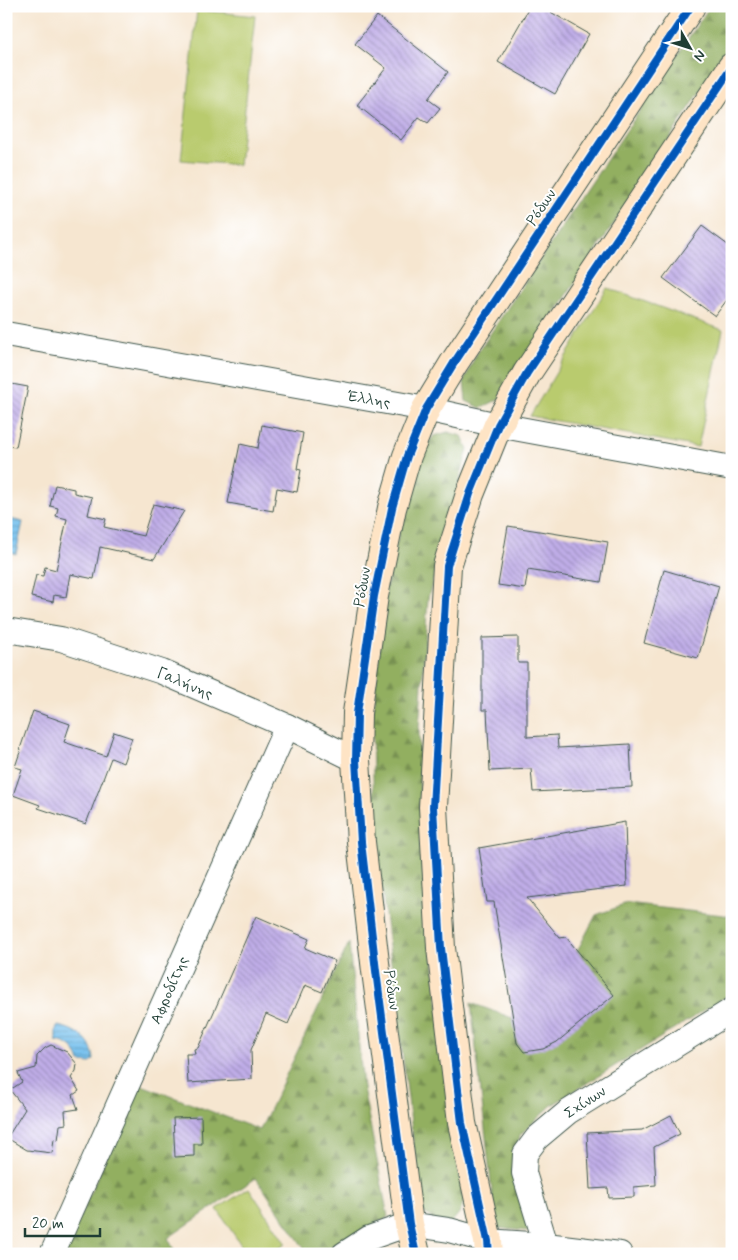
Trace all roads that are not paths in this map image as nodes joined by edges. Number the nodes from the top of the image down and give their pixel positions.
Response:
1 (692, 6) edge
2 (732, 67) edge
3 (6, 334) edge
4 (426, 409) junction
5 (498, 424) junction
6 (732, 468) edge
7 (6, 630) edge
8 (287, 726) junction
9 (356, 760) junction
10 (732, 1010) edge
11 (409, 1224) junction
12 (546, 1245) junction
13 (488, 1247) edge
14 (52, 1254) edge
15 (344, 1254) edge
16 (416, 1254) edge
17 (620, 1254) edge

1 - 4 street, Ρόδων
2 - 5 street
3 - 4 street, Έλλης
4 - 5 street, Έλλης
4 - 9 street, Ρόδων
5 - 6 street, Έλλης
5 - 13 street
7 - 8 street, Γαλήνης
8 - 9 street, Γαλήνης
8 - 14 street, Αφροδίτης
9 - 11 street, Ρόδων
10 - 12 street, Σχίνων
11 - 13 street
11 - 15 street
11 - 16 street, Ρόδων
12 - 13 street
12 - 17 street

